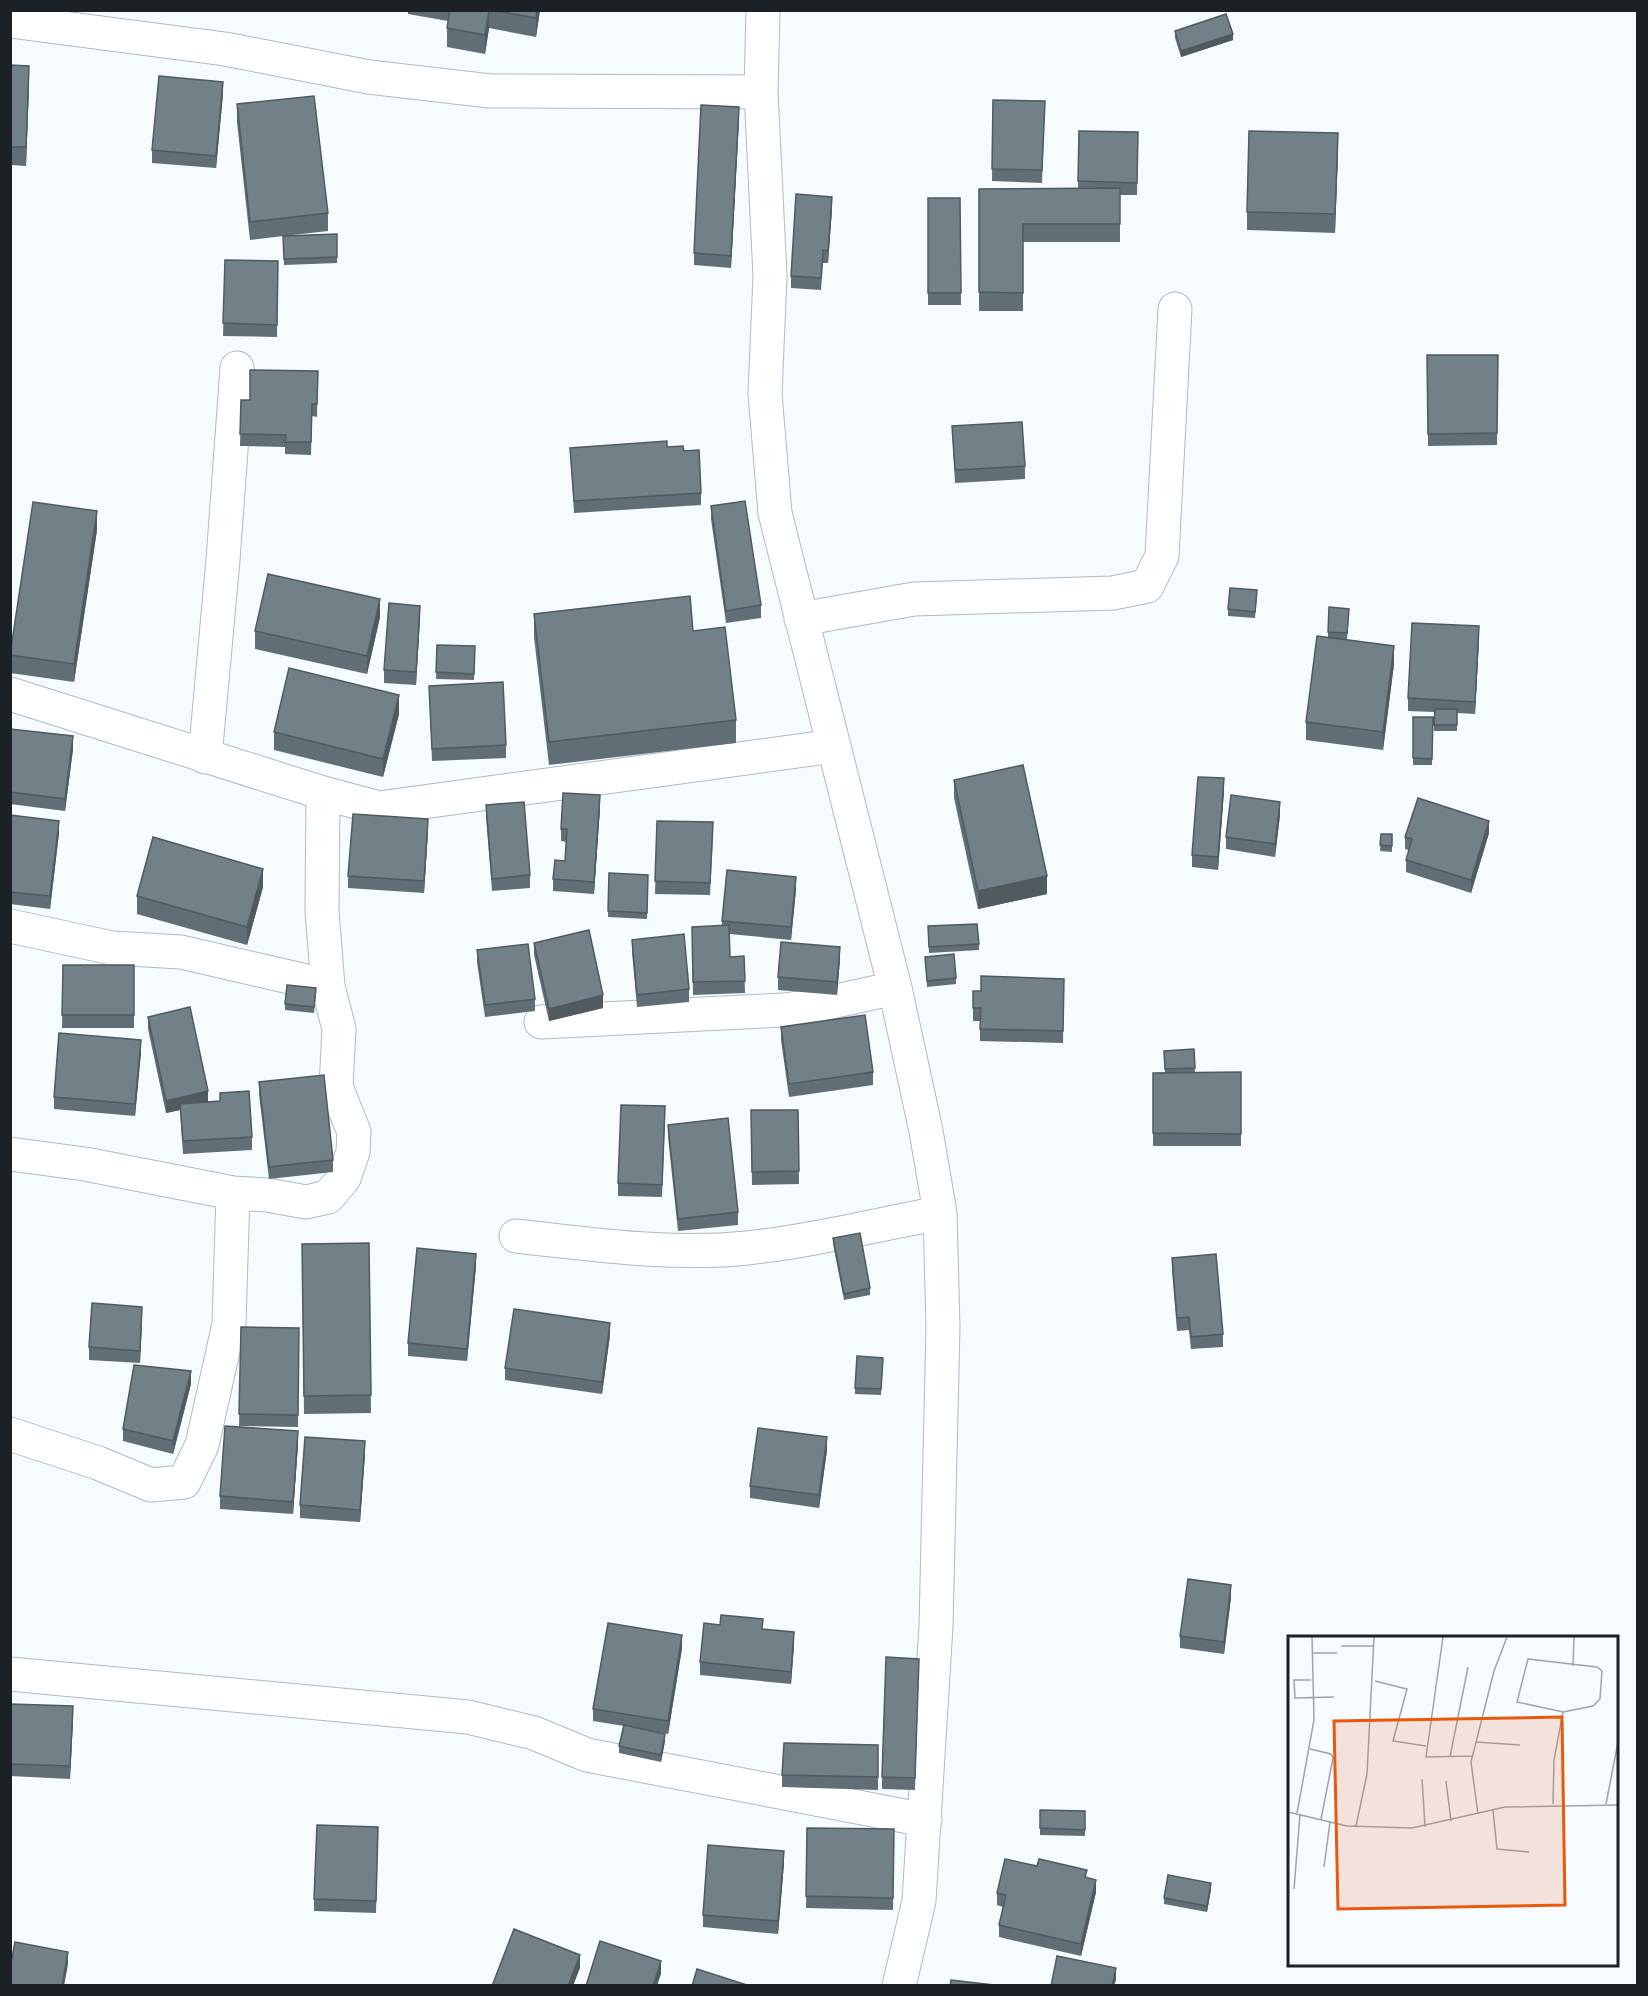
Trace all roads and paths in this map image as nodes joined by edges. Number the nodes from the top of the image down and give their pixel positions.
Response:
1 (763, 10) edge
2 (10, 21) edge
3 (761, 92) junction
4 (1175, 309) dead end
5 (237, 368) dead end
6 (801, 619) junction
7 (10, 694) edge
8 (834, 746) junction
9 (205, 757) junction
10 (323, 793) junction
11 (10, 926) edge
12 (328, 986) junction
13 (895, 988) junction
14 (541, 1022) dead end
15 (10, 1154) edge
16 (233, 1194) junction
17 (940, 1214) junction
18 (516, 1236) dead end
19 (10, 1434) edge
20 (10, 1674) edge
21 (925, 1821) junction
22 (898, 1986) edge

1 - 3 street
2 - 3 street
3 - 6 street
4 - 6 street
5 - 9 street
6 - 8 street
7 - 9 street
8 - 10 street
8 - 13 street
9 - 10 street
10 - 12 street
11 - 12 street
12 - 16 street
13 - 14 street
13 - 17 street
15 - 16 street
16 - 19 street
17 - 18 street
17 - 21 street
20 - 21 street
21 - 22 street

